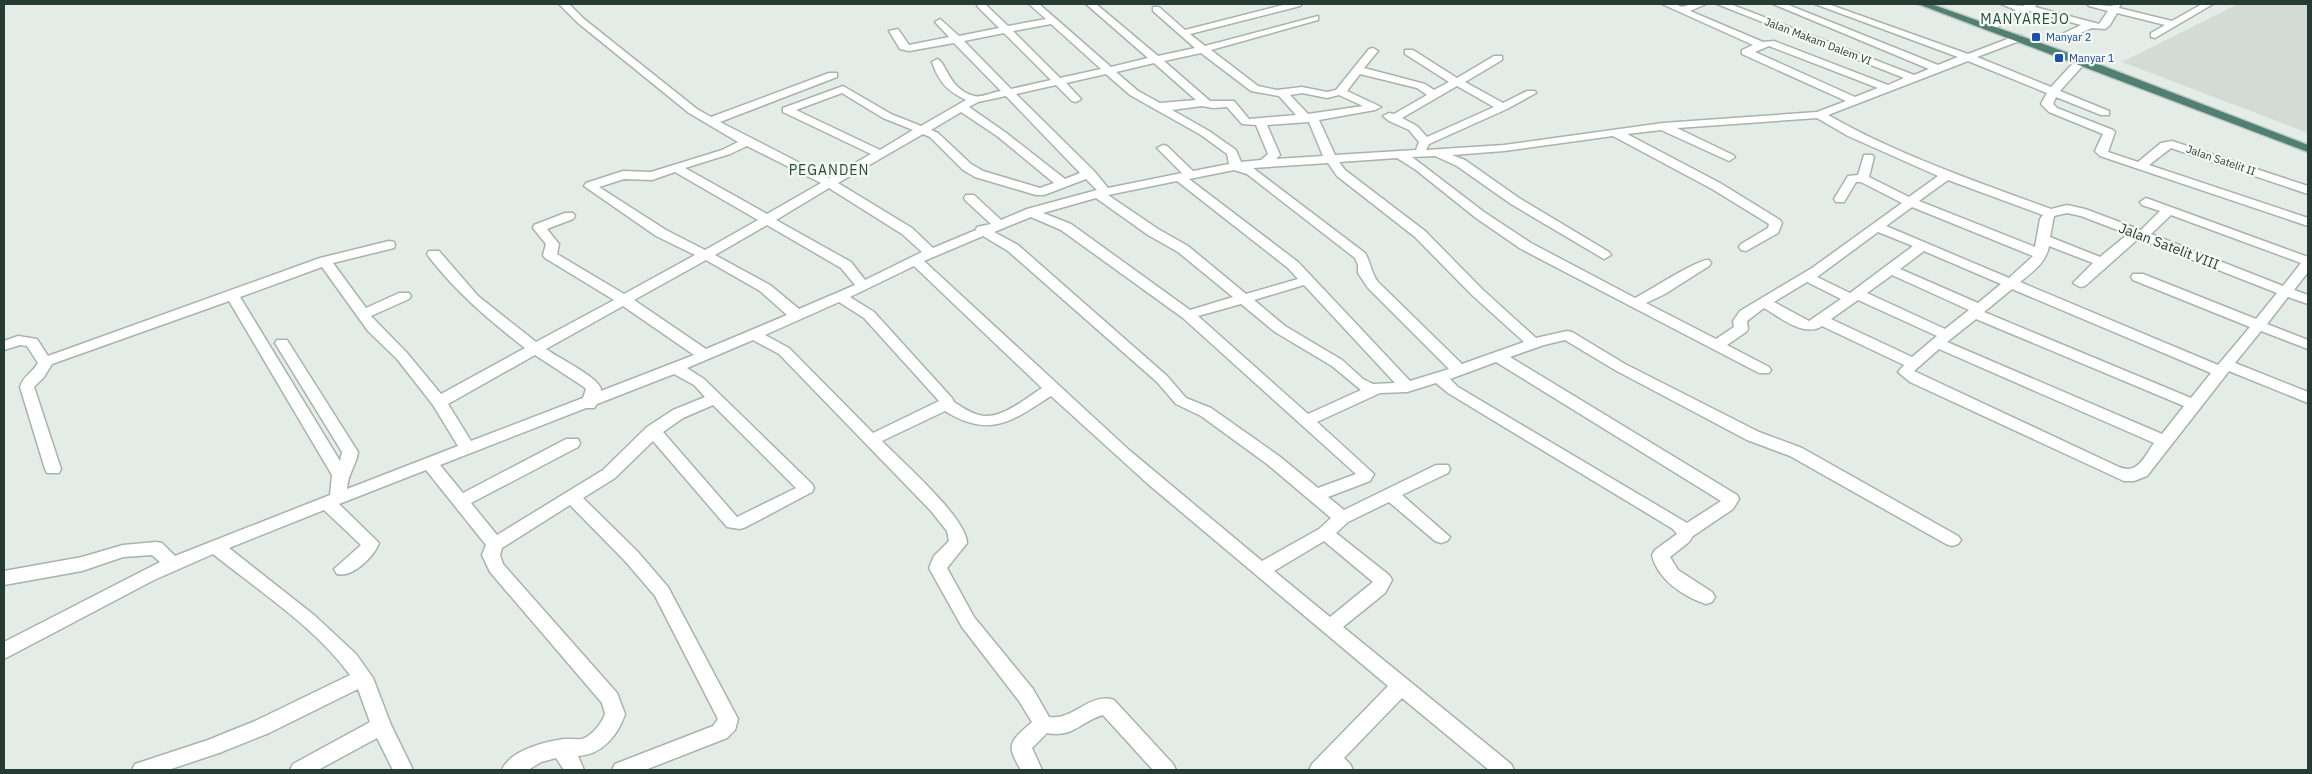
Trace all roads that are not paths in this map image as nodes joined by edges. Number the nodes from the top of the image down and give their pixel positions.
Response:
1 (564, 4) edge
2 (1034, 4) edge
3 (1091, 4) edge
4 (1267, 4) edge
5 (1297, 4) edge
6 (1667, 4) edge
7 (1701, 4) edge
8 (1722, 4) edge
9 (1778, 4) edge
10 (1820, 4) edge
11 (1923, 4) edge
12 (1935, 4) edge
13 (2006, 4) edge
14 (2092, 4) edge
15 (2191, 4) edge
16 (2205, 5) edge
17 (982, 6) dead end
18 (2115, 6) edge
19 (2029, 7) edge
20 (1156, 9) dead end
21 (1276, 9) junction
22 (1682, 10) junction
23 (1315, 18) dead end
24 (1053, 21) junction
25 (2002, 21) junction
26 (940, 22) dead end
27 (2174, 24) junction
28 (1878, 25) junction
29 (2089, 25) junction
30 (1007, 30) junction
31 (894, 31) dead end
32 (1794, 32) junction
33 (1183, 33) junction
34 (1853, 34) junction
35 (2155, 35) dead end
36 (2018, 38) junction
37 (2062, 38) dead end
38 (957, 40) junction
39 (1766, 44) junction
40 (1204, 49) junction
41 (1373, 51) dead end
42 (1408, 52) dead end
43 (1498, 58) dead end
44 (1967, 58) junction
45 (1156, 60) junction
46 (936, 62) dead end
47 (2081, 62) junction
48 (1938, 69) junction
49 (1108, 70) junction
50 (1358, 70) junction
51 (833, 75) dead end
52 (1915, 79) junction
53 (1058, 80) junction
54 (1455, 82) junction
55 (1887, 88) junction
56 (1008, 92) junction
57 (1340, 92) junction
58 (2053, 92) junction
59 (1282, 93) junction
60 (1531, 93) dead end
61 (1434, 95) junction
62 (1076, 99) dead end
63 (765, 100) junction
64 (974, 100) junction
65 (1855, 101) junction
66 (1206, 103) junction
67 (1153, 106) junction
68 (1503, 107) junction
69 (962, 108) junction
70 (1374, 108) junction
71 (787, 110) junction
72 (2105, 113) dead end
73 (1819, 115) junction
74 (1309, 118) junction
75 (1393, 119) junction
76 (711, 121) junction
77 (1260, 122) junction
78 (1664, 126) junction
79 (922, 130) junction
80 (1618, 134) junction
81 (747, 142) junction
82 (2308, 145) edge
83 (1164, 148) dead end
84 (1426, 149) junction
85 (2308, 149) edge
86 (1398, 154) junction
87 (882, 155) junction
88 (1729, 157) dead end
89 (1868, 157) dead end
90 (1330, 158) junction
91 (1266, 162) junction
92 (675, 167) junction
93 (1236, 167) junction
94 (2139, 167) junction
95 (1090, 174) junction
96 (1947, 175) junction
97 (1184, 176) junction
98 (1862, 178) junction
99 (829, 183) junction
100 (1064, 184) junction
101 (2308, 190) edge
102 (1102, 193) junction
103 (970, 198) dead end
104 (1840, 199) dead end
105 (1910, 202) junction
106 (2146, 202) dead end
107 (2169, 210) junction
108 (1031, 212) junction
109 (2050, 213) junction
110 (569, 216) dead end
111 (765, 219) junction
112 (2308, 222) edge
113 (998, 224) junction
114 (1878, 226) junction
115 (982, 230) junction
116 (2139, 235) junction
117 (2042, 240) junction
118 (388, 245) dead end
119 (1922, 246) junction
120 (1746, 247) dead end
121 (931, 253) junction
122 (434, 254) dead end
123 (707, 254) junction
124 (2041, 254) junction
125 (1604, 255) dead end
126 (325, 260) junction
127 (915, 260) junction
128 (2102, 262) junction
129 (2308, 262) edge
130 (1704, 263) dead end
131 (1892, 270) junction
132 (1807, 277) junction
133 (2138, 277) dead end
134 (1308, 280) junction
135 (2080, 283) dead end
136 (2010, 284) junction
137 (863, 286) junction
138 (2286, 292) junction
139 (232, 295) junction
140 (404, 296) dead end
141 (1854, 296) junction
142 (840, 297) junction
143 (1245, 299) junction
144 (624, 300) junction
145 (2308, 300) edge
146 (1635, 303) junction
147 (1765, 303) junction
148 (1977, 311) junction
149 (363, 314) junction
150 (1188, 315) junction
151 (792, 318) junction
152 (1821, 320) junction
153 (2257, 325) junction
154 (753, 334) junction
155 (1943, 340) junction
156 (282, 343) dead end
157 (1534, 343) junction
158 (2308, 345) edge
159 (4, 346) edge
160 (1715, 346) junction
161 (537, 349) junction
162 (704, 355) junction
163 (1497, 356) junction
164 (44, 362) junction
165 (1914, 364) junction
166 (675, 368) junction
167 (2224, 368) junction
168 (1460, 370) junction
169 (1764, 370) dead end
170 (1439, 378) junction
171 (1407, 387) junction
172 (1051, 389) junction
173 (1375, 390) junction
174 (2308, 398) edge
175 (714, 399) junction
176 (439, 402) junction
177 (589, 404) junction
178 (946, 404) junction
179 (2194, 405) junction
180 (1307, 420) junction
181 (321, 424) junction
182 (653, 431) junction
183 (872, 440) junction
184 (2164, 441) junction
185 (572, 443) dead end
186 (467, 448) junction
187 (429, 463) junction
188 (53, 469) dead end
189 (1442, 469) dead end
190 (1390, 494) junction
191 (1317, 495) junction
192 (573, 498) junction
193 (332, 499) junction
194 (460, 502) junction
195 (1342, 518) junction
196 (1686, 532) junction
197 (1325, 533) junction
198 (1441, 537) dead end
199 (1952, 540) dead end
200 (495, 544) junction
201 (215, 546) junction
202 (173, 564) junction
203 (343, 569) dead end
204 (1262, 569) junction
205 (4, 578) edge
206 (1706, 597) dead end
207 (1330, 627) junction
208 (4, 651) edge
209 (363, 678) junction
210 (1401, 686) junction
211 (1043, 724) junction
212 (381, 726) junction
213 (559, 748) junction
214 (1331, 767) edge
215 (142, 770) edge
216 (300, 770) edge
217 (403, 770) edge
218 (512, 770) edge
219 (574, 770) edge
220 (622, 770) edge
221 (1032, 770) edge
222 (1166, 770) edge
223 (1504, 770) edge

1 - 76 street
2 - 24 street
3 - 45 street
4 - 21 street
5 - 21 street
6 - 22 street
7 - 22 street
8 - 32 street, Jalan Makam Dalem VI
9 - 34 street
10 - 28 street
11 - 36 highway
12 - 25 highway
13 - 19 street
14 - 18 street
15 - 16 street
16 - 27 street
17 - 30 street
18 - 27 street
18 - 29 street
19 - 25 street
19 - 29 street
20 - 33 street
21 - 33 street
22 - 39 street
23 - 40 street
24 - 30 street
24 - 49 street
25 - 82 highway
26 - 38 street
27 - 35 street
28 - 34 street
28 - 44 street
29 - 37 street
30 - 38 street
30 - 53 street
31 - 38 street
32 - 39 street
32 - 52 street, Jalan Makam Dalem VI
33 - 40 street
34 - 48 street
36 - 44 street
36 - 47 highway
38 - 56 street
39 - 55 street
39 - 65 street
40 - 45 street
40 - 59 street
41 - 50 street
42 - 54 street
43 - 54 street
44 - 48 street
44 - 58 street
45 - 49 street
45 - 66 street
46 - 64 street
47 - 58 street
47 - 85 highway
48 - 52 street
49 - 53 street
49 - 67 street
50 - 57 street
50 - 61 street
51 - 63 street
52 - 55 street
53 - 56 street
53 - 62 street
54 - 61 street
54 - 68 street
55 - 65 street
56 - 64 street
56 - 95 street
57 - 59 street
57 - 70 street
58 - 72 street
58 - 94 street
59 - 74 street
60 - 68 street
61 - 75 street
63 - 71 street
63 - 76 street
64 - 69 street
65 - 73 street
66 - 67 street
66 - 77 street
67 - 93 street
68 - 84 street
69 - 79 street
69 - 100 street
70 - 74 street
70 - 75 street
71 - 79 street
71 - 87 street
73 - 78 street
73 - 96 street
74 - 77 street
74 - 90 street
75 - 84 street
76 - 81 street
77 - 91 street
78 - 80 street
78 - 88 street
79 - 87 street
79 - 100 street
80 - 84 street
80 - 120 street
81 - 92 street
81 - 99 street
83 - 97 street
84 - 86 street
84 - 125 street
86 - 90 street
86 - 146 street
87 - 99 street
89 - 98 street
90 - 91 street
90 - 157 street
91 - 93 street
92 - 111 street
92 - 123 street
93 - 97 street
93 - 168 street
94 - 101 street, Jalan Satelit II
94 - 112 street
95 - 100 street
95 - 102 street
96 - 105 street
96 - 109 street
97 - 102 street
97 - 134 street
98 - 104 street
98 - 105 street
99 - 111 street
99 - 121 street
102 - 108 street
102 - 143 street
103 - 113 street
105 - 114 street
105 - 124 street
106 - 107 street
107 - 116 street
107 - 129 street
108 - 113 street
108 - 150 street
109 - 116 street, Jalan Satelit VIII
109 - 117 street
110 - 144 street
111 - 123 street
111 - 137 street
113 - 115 street
114 - 119 street
114 - 132 street
115 - 121 street
115 - 191 street
116 - 128 street
116 - 138 street, Jalan Satelit VIII
117 - 124 street
117 - 128 street
118 - 126 street
119 - 131 street
119 - 136 street
121 - 127 street
122 - 161 street
123 - 144 street
123 - 151 street
124 - 136 street
126 - 139 street
126 - 149 street
127 - 137 street
127 - 172 street
128 - 135 street
129 - 138 street
130 - 146 street
131 - 141 street
131 - 148 street
132 - 141 street
132 - 147 street
133 - 153 street
134 - 143 street
134 - 171 street
136 - 148 street
136 - 167 street
137 - 142 street
138 - 145 street, Jalan Satelit VIII
138 - 153 street
139 - 164 street
139 - 181 street
140 - 149 street
141 - 152 street
141 - 155 street
142 - 151 street
142 - 178 street
143 - 150 street
143 - 173 street
144 - 161 street
144 - 162 street
146 - 160 street
147 - 152 street
147 - 160 street
148 - 155 street
148 - 179 street
149 - 176 street
150 - 180 street
151 - 154 street
152 - 165 street
153 - 158 street
153 - 167 street
154 - 162 street
154 - 183 street
155 - 165 street
155 - 184 street
156 - 181 street
157 - 163 street
157 - 199 street
159 - 164 street
160 - 169 street
161 - 176 street
161 - 177 street
162 - 166 street
163 - 168 street
163 - 196 street
164 - 188 street
165 - 184 street
166 - 175 street
166 - 177 street
167 - 174 street
167 - 179 street
168 - 170 street
170 - 171 street
170 - 196 street
171 - 173 street
172 - 178 street
172 - 204 street
173 - 180 street
175 - 182 street
175 - 182 street
176 - 186 street
177 - 186 street
178 - 183 street
179 - 184 street
180 - 191 street
181 - 193 street
182 - 192 street
183 - 211 street
185 - 194 street
186 - 187 street
187 - 193 street
187 - 194 street
189 - 190 street
190 - 195 street
190 - 198 street
191 - 195 street
192 - 200 street
192 - 220 street
193 - 201 street
193 - 203 street
194 - 200 street
195 - 197 street
196 - 206 street
197 - 204 street
197 - 207 street
200 - 213 street
201 - 202 street
201 - 209 street
202 - 205 street
202 - 208 street
204 - 207 street
207 - 210 street
209 - 212 street
209 - 215 street
210 - 214 street
210 - 223 street
211 - 221 street
211 - 222 street
212 - 216 street
212 - 217 street
213 - 218 street
213 - 219 street

